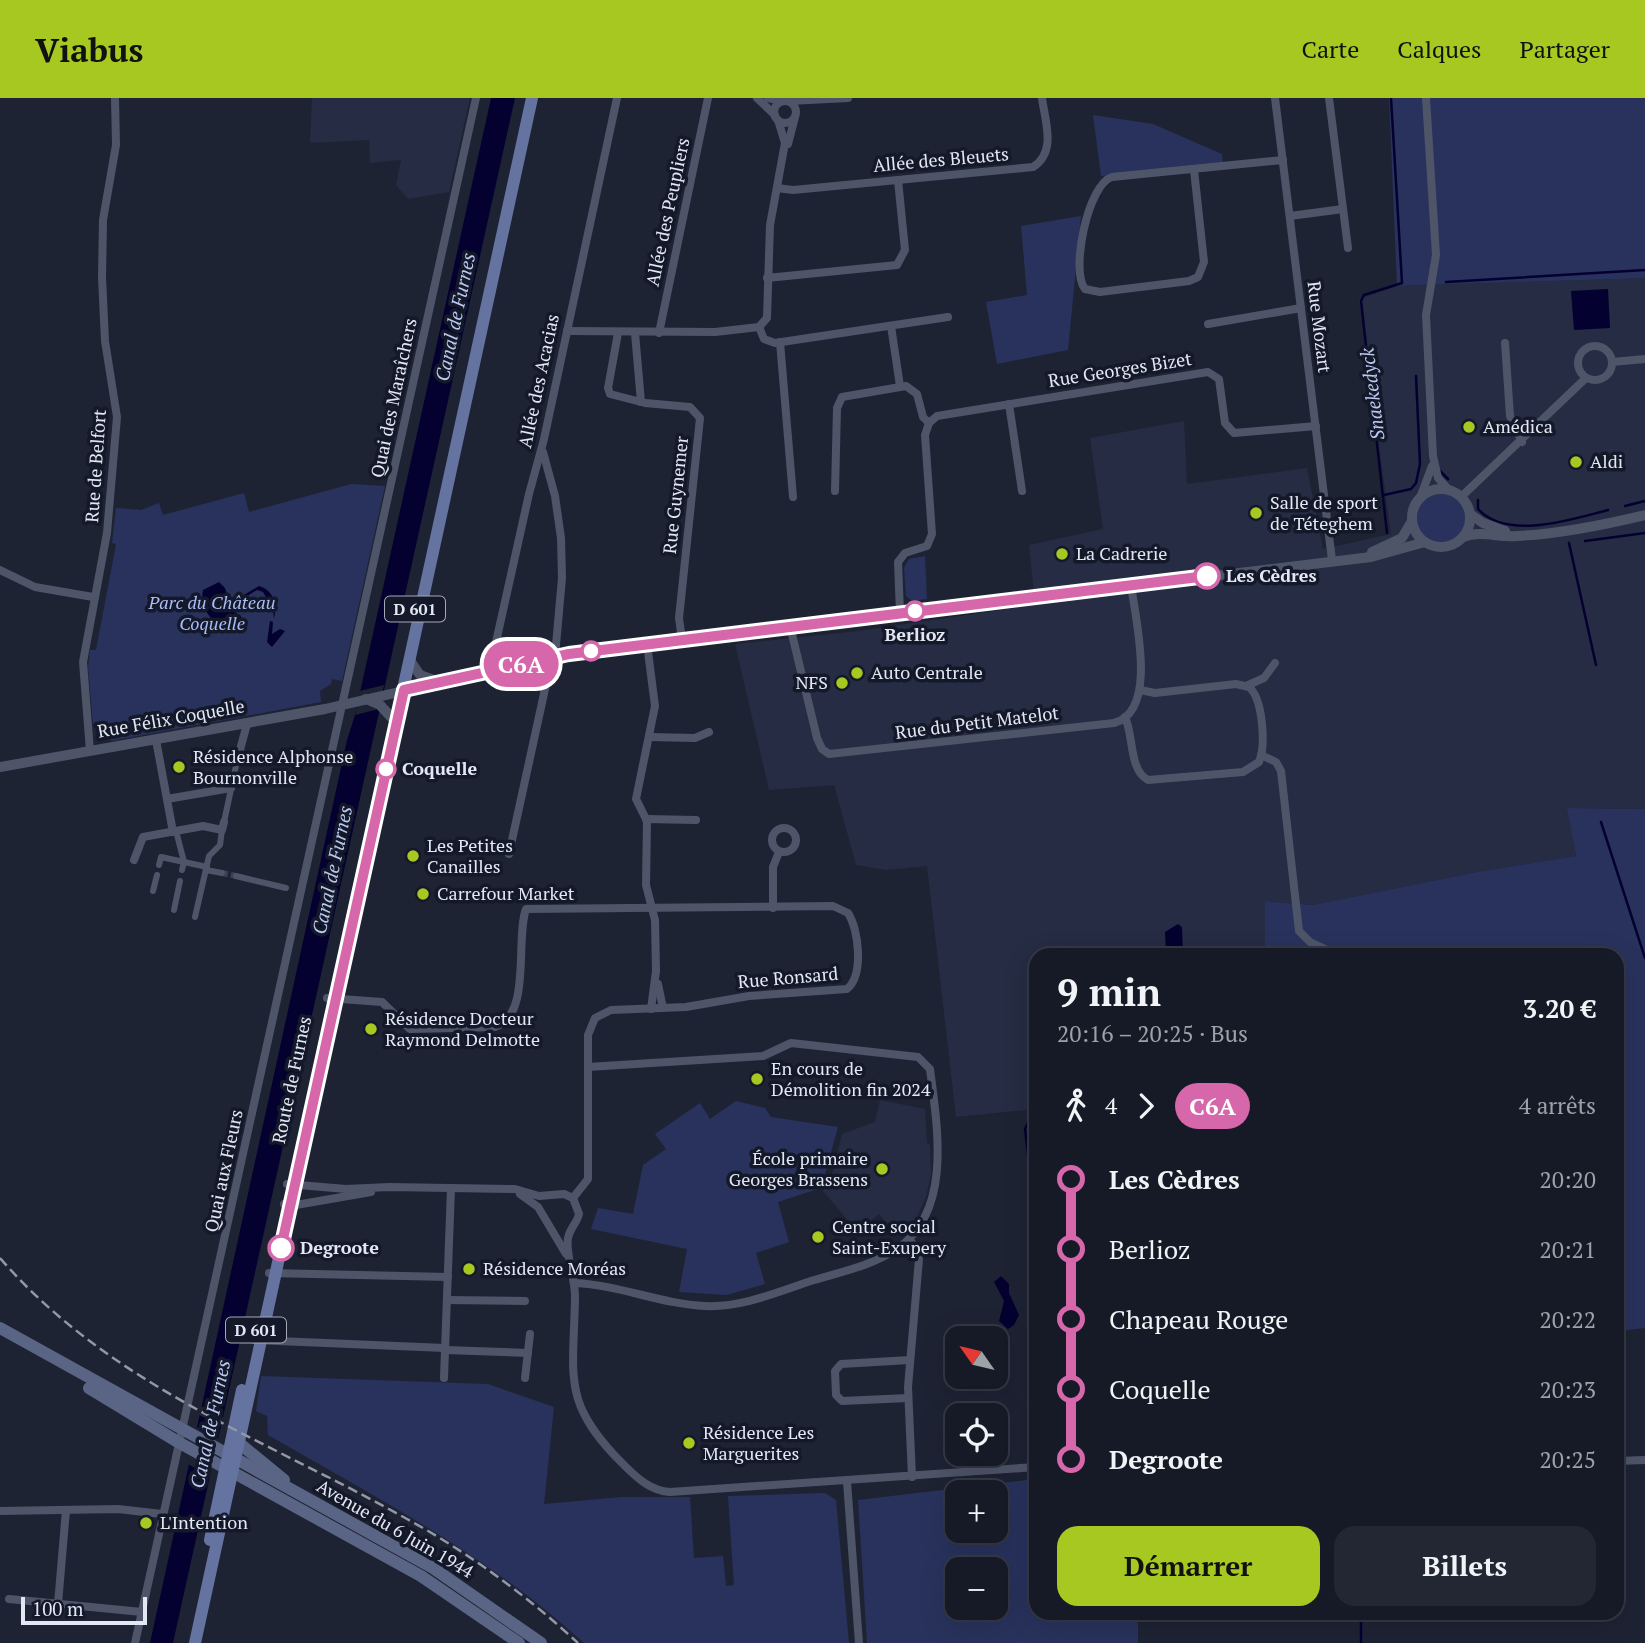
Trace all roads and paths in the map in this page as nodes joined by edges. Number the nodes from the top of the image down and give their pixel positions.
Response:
1 (116, 98) edge
2 (476, 98) edge
3 (532, 98) edge
4 (617, 98) edge
5 (708, 98) edge
6 (757, 98) edge
7 (768, 98) edge
8 (848, 98) edge
9 (1042, 98) edge
10 (1275, 98) edge
11 (1329, 98) edge
12 (1426, 98) edge
13 (785, 101) junction
14 (812, 101) junction
15 (795, 114) junction
16 (777, 118) junction
17 (783, 157) junction
18 (1283, 160) junction
19 (1194, 170) junction
20 (898, 180) junction
21 (777, 188) junction
22 (1343, 209) junction
23 (1290, 216) junction
24 (1348, 248) dead end
25 (767, 278) junction
26 (1301, 309) junction
27 (948, 317) dead end
28 (1208, 324) dead end
29 (891, 326) junction
30 (759, 327) junction
31 (567, 331) junction
32 (618, 333) junction
33 (635, 333) junction
34 (659, 333) junction
35 (780, 342) junction
36 (1505, 343) dead end
37 (1645, 359) edge
38 (1612, 362) junction
39 (1586, 378) junction
40 (900, 386) junction
41 (641, 402) junction
42 (1009, 404) junction
43 (929, 423) junction
44 (1316, 426) junction
45 (544, 439) junction
46 (1522, 442) junction
47 (1433, 456) junction
48 (534, 475) junction
49 (550, 478) junction
50 (1448, 490) junction
51 (835, 491) dead end
52 (1023, 491) dead end
53 (793, 497) dead end
54 (1461, 497) junction
55 (1420, 498) junction
56 (1470, 514) junction
57 (1645, 514) edge
58 (1412, 521) junction
59 (437, 527) junction
60 (1528, 535) junction
61 (1463, 537) junction
62 (1425, 542) junction
63 (1332, 560) junction
64 (0, 570) edge
65 (1131, 585) junction
66 (93, 597) junction
67 (900, 613) junction
68 (790, 626) junction
69 (682, 640) junction
70 (647, 644) junction
71 (549, 658) junction
72 (411, 662) junction
73 (1275, 663) dead end
74 (494, 671) junction
75 (443, 682) junction
76 (1246, 686) junction
77 (1140, 690) junction
78 (396, 692) junction
79 (366, 699) junction
80 (345, 705) junction
81 (387, 712) junction
82 (1125, 718) junction
83 (247, 724) junction
84 (709, 732) dead end
85 (649, 737) junction
86 (156, 740) junction
87 (90, 751) junction
88 (1261, 755) junction
89 (237, 761) joint
90 (0, 767) edge
91 (231, 788) junction
92 (167, 799) junction
93 (646, 819) junction
94 (696, 820) dead end
95 (223, 826) junction
96 (174, 831) junction
97 (779, 852) dead end
98 (509, 854) dead end
99 (134, 860) dead end
100 (160, 861) dead end
101 (184, 862) junction
102 (207, 868) junction
103 (182, 870) dead end
104 (222, 873) tunnel mouth
105 (157, 875) dead end
106 (236, 876) tunnel mouth
107 (180, 881) dead end
108 (286, 888) dead end
109 (153, 891) dead end
110 (652, 906) junction
111 (773, 908) junction
112 (174, 910) dead end
113 (195, 917) dead end
114 (1323, 948) edge
115 (656, 971) junction
116 (331, 999) junction
117 (663, 1008) junction
118 (650, 1009) junction
119 (588, 1067) junction
120 (291, 1185) junction
121 (399, 1187) junction
122 (451, 1188) junction
123 (507, 1190) junction
124 (554, 1195) junction
125 (573, 1198) junction
126 (287, 1205) junction
127 (542, 1216) junction
128 (549, 1227) junction
129 (573, 1227) junction
130 (909, 1239) junction
131 (272, 1273) junction
132 (448, 1277) junction
133 (574, 1280) junction
134 (447, 1300) junction
135 (525, 1301) dead end
136 (0, 1328) edge
137 (530, 1334) dead end
138 (0, 1336) edge
139 (257, 1340) junction
140 (445, 1349) junction
141 (528, 1353) junction
142 (910, 1360) junction
143 (444, 1378) dead end
144 (525, 1378) dead end
145 (908, 1398) junction
146 (184, 1439) junction
147 (239, 1443) junction
148 (1643, 1460) edge
149 (1624, 1461) edge
150 (230, 1464) junction
151 (1029, 1468) edge
152 (912, 1477) junction
153 (847, 1482) junction
154 (299, 1495) junction
155 (66, 1510) junction
156 (0, 1511) edge
157 (162, 1514) junction
158 (9, 1599) dead end
159 (58, 1604) junction
160 (142, 1612) junction
161 (135, 1643) edge
162 (188, 1643) edge
163 (195, 1643) edge
164 (519, 1643) edge
165 (541, 1643) edge
166 (859, 1643) edge

1 - 66 street, Rue de Belfort
2 - 80 street, Quai des Maraîchers
3 - 59 main road, Route de Furnes / D 601
4 - 31 street, Allée des Acacias
5 - 34 street, Allée des Peupliers
6 - 16 street
7 - 13 street
8 - 14 street
9 - 20 street, Allée des Bleuets
10 - 18 street, Rue Mozart
11 - 22 street
12 - 47 street
13 - 14 street
13 - 15 street
13 - 16 street
14 - 15 street
15 - 16 street
15 - 17 street
16 - 17 street
17 - 21 street
18 - 19 street
18 - 23 street, Rue Mozart
19 - 19 street
20 - 21 street, Allée des Bleuets
20 - 25 street
21 - 25 street
22 - 23 street
22 - 24 street
23 - 26 street, Rue Mozart
25 - 30 street
26 - 28 street
26 - 44 street, Rue Mozart
27 - 29 street
29 - 35 street
29 - 40 street
30 - 34 street
30 - 35 street
31 - 32 street
31 - 45 street, Allée des Acacias
32 - 33 street
32 - 41 street, Rue Guynemer
33 - 34 street
33 - 41 street
35 - 53 street
36 - 46 street
37 - 38 street
38 - 39 street
38 - 39 street
39 - 46 street
40 - 43 street
40 - 51 street
41 - 69 street, Rue Guynemer
42 - 43 street, Rue Georges Bizet
42 - 44 street, Rue Georges Bizet
42 - 52 street
43 - 67 street
44 - 63 street, Rue Mozart
45 - 48 street, Allée des Acacias
45 - 49 street
46 - 54 street
47 - 50 street
47 - 55 street
48 - 49 street
48 - 74 street, Allée des Acacias
49 - 71 street
50 - 54 street
50 - 55 street
54 - 56 street
55 - 58 street
56 - 60 street
56 - 61 street
57 - 60 street
58 - 62 street
58 - 63 street
59 - 72 main road, Route de Furnes / D 601
59 - 78 main road, Route de Furnes / D 601
60 - 61 street
61 - 62 street
62 - 63 street
63 - 65 street, Rue Félix Coquelle
64 - 66 street
65 - 67 street, Rue Félix Coquelle
65 - 77 street
66 - 87 street, Rue de Belfort
67 - 68 street, Rue Félix Coquelle
68 - 69 street, Rue Félix Coquelle
68 - 82 street, Rue du Petit Matelot
69 - 70 street, Rue Félix Coquelle
70 - 71 street, Rue Félix Coquelle
70 - 85 street
71 - 74 street, Rue Félix Coquelle
71 - 98 street
72 - 75 street
72 - 78 main road, Route de Furnes / D 601
73 - 76 street
74 - 75 street, Rue Félix Coquelle
75 - 78 street, Rue Félix Coquelle
76 - 77 street
76 - 88 street
77 - 82 street
78 - 79 street, Rue Félix Coquelle
78 - 81 main road, Route de Furnes / D 601
78 - 116 main road, Route de Furnes / D 601
79 - 80 street, Rue Félix Coquelle
79 - 81 street
80 - 83 street, Rue Félix Coquelle
80 - 146 street, Quai aux Fleurs
81 - 116 main road, Route de Furnes / D 601
82 - 88 street
83 - 86 street, Rue Félix Coquelle
83 - 89 street
84 - 85 street
85 - 93 street
86 - 87 street, Rue Félix Coquelle
86 - 92 street
87 - 90 street, Rue Félix Coquelle
88 - 114 street
89 - 91 street
91 - 92 street
91 - 95 street
92 - 96 street
93 - 94 street
93 - 110 street
95 - 96 street
95 - 102 street
96 - 99 street
96 - 101 street
97 - 111 street
100 - 101 street
101 - 102 street
101 - 103 street
102 - 104 street
102 - 113 street
105 - 109 street
106 - 108 street
107 - 112 street
110 - 111 street, Rue Ronsard
110 - 115 street
110 - 116 street, Rue Ronsard
111 - 117 street, Rue Ronsard
115 - 117 street
115 - 118 street
116 - 120 main road, Route de Furnes / D 601
117 - 118 street, Rue Ronsard
118 - 119 street, Rue Ronsard
119 - 125 street
119 - 130 street
120 - 121 street
120 - 126 main road, Route de Furnes / D 601
121 - 122 street
121 - 126 street
122 - 123 street
122 - 132 street
123 - 124 street
123 - 127 street
124 - 125 street
124 - 127 street
125 - 129 street
126 - 131 main road, Route de Furnes / D 601
127 - 128 street
128 - 129 street
128 - 133 street
129 - 133 street
130 - 133 street
130 - 142 street
131 - 132 street
131 - 139 main road, Route de Furnes / D 601
132 - 134 street
133 - 153 street
134 - 135 street
134 - 140 street
136 - 146 main road
137 - 141 street
138 - 146 main road
139 - 140 street
139 - 147 main road, Route de Furnes / D 601
139 - 150 main road, Route de Furnes / D 601
140 - 141 street
140 - 143 street
141 - 144 street
142 - 145 street
142 - 145 street
145 - 152 street
146 - 150 main road
146 - 157 street, Quai aux Fleurs
147 - 150 main road, Route de Furnes / D 601
147 - 154 main road
148 - 149 street
150 - 154 main road, Avenue du 6 Juin 1944
150 - 162 main road, Route de Furnes / D 601
150 - 163 main road, Route de Furnes / D 601
150 - 164 main road, Avenue du 6 Juin 1944
151 - 152 street
152 - 153 street
153 - 166 street
154 - 165 main road, Avenue du 6 Juin 1944
155 - 156 street
155 - 157 street
155 - 159 street
157 - 160 street, Quai aux Fleurs
158 - 159 street
159 - 160 street
160 - 161 street, Quai aux Fleurs

